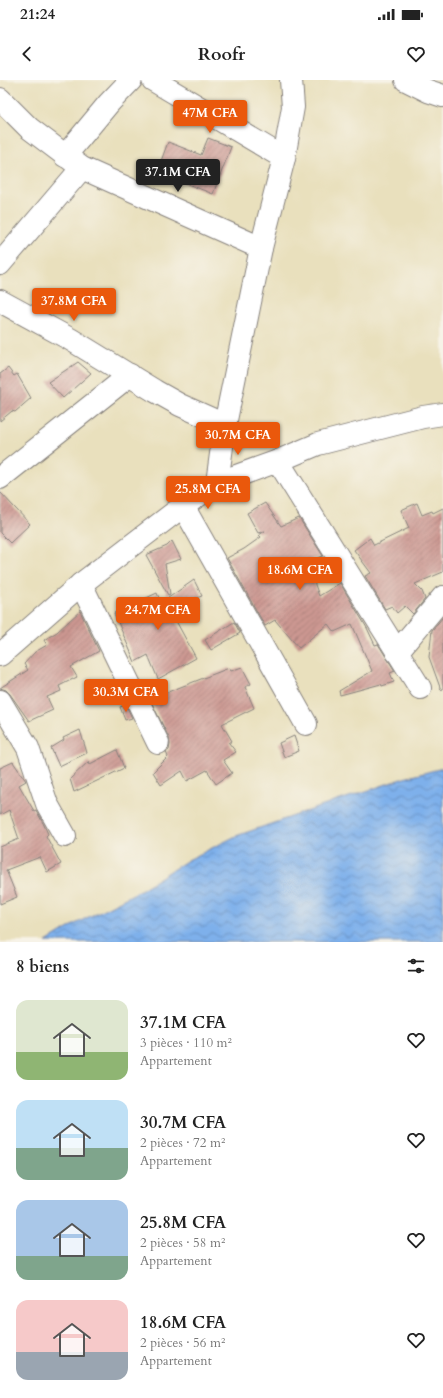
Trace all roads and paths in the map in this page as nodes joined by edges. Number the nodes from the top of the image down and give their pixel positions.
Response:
1 (131, 80) edge
2 (153, 80) edge
3 (291, 80) edge
4 (406, 80) edge
5 (443, 96) edge
6 (0, 99) edge
7 (284, 158) junction
8 (74, 162) junction
9 (261, 248) junction
10 (0, 264) edge
11 (0, 301) edge
12 (130, 375) junction
13 (443, 414) edge
14 (225, 425) junction
15 (278, 461) junction
16 (0, 478) edge
17 (217, 483) junction
18 (183, 506) junction
19 (81, 584) junction
20 (443, 597) edge
21 (397, 652) junction
22 (0, 655) edge
23 (420, 688) dead end
24 (0, 701) edge
25 (306, 724) dead end
26 (158, 743) dead end
27 (65, 836) dead end

1 - 8 street
2 - 7 street
3 - 7 street
4 - 5 street
6 - 8 street
7 - 9 street
8 - 9 street
8 - 10 street
9 - 14 street
11 - 12 street
12 - 14 street
12 - 16 street
13 - 15 street
14 - 17 street
15 - 17 street
15 - 21 street
17 - 18 street
18 - 19 street
18 - 25 street
19 - 22 street
19 - 26 street
20 - 21 street
21 - 23 street
24 - 27 street

